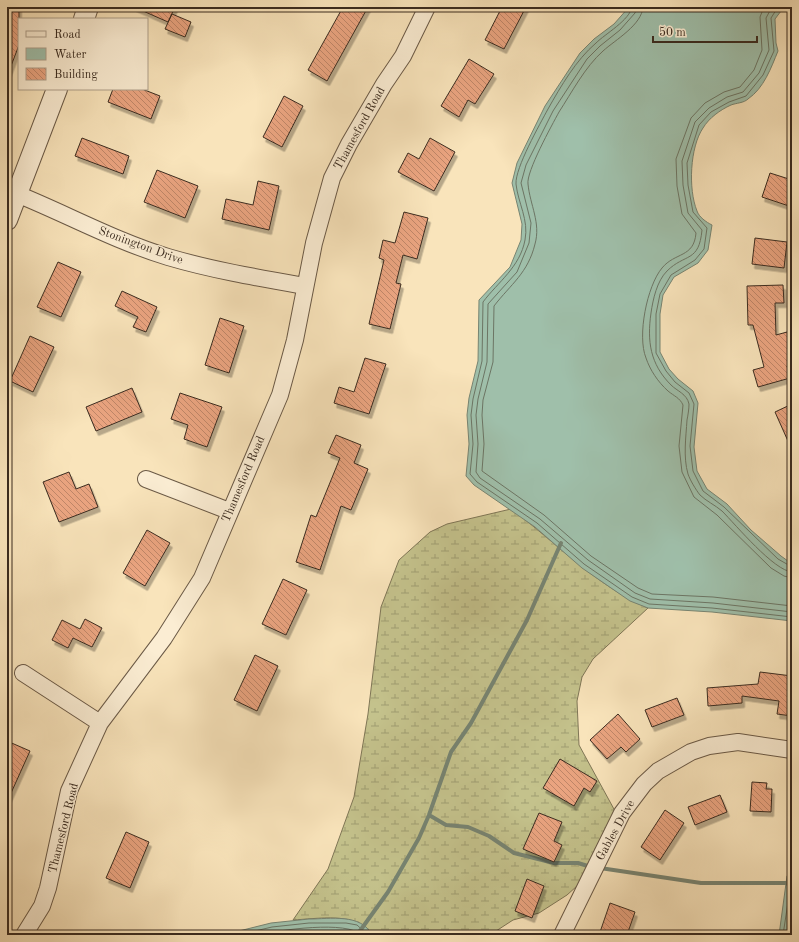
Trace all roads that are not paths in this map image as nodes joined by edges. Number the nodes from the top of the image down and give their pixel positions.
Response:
1 (88, 7) edge
2 (427, 7) edge
3 (84, 18) edge
4 (57, 90) edge
5 (12, 192) edge
6 (7, 220) edge
7 (305, 286) junction
8 (146, 479) dead end
9 (229, 510) junction
10 (23, 674) dead end
11 (100, 723) junction
12 (792, 750) edge
13 (24, 935) edge
14 (562, 935) edge

1 - 3 street
2 - 7 street, Thamesford Road
4 - 5 street
5 - 6 street
5 - 7 street, Stonington Drive
7 - 9 street, Thamesford Road
8 - 9 street
9 - 11 street, Thamesford Road
10 - 11 street
11 - 13 street, Thamesford Road
12 - 14 street, Gables Drive

